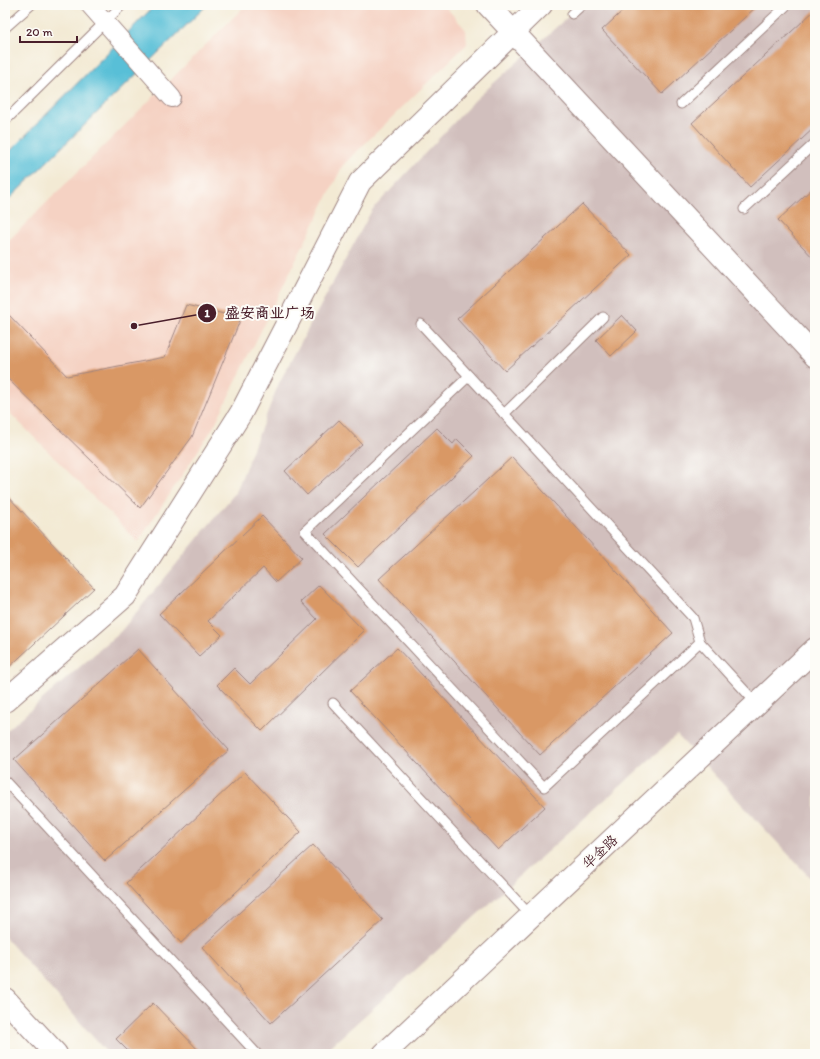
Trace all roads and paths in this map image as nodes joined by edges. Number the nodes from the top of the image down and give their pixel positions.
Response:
1 (30, 5) edge
2 (90, 5) edge
3 (122, 5) edge
4 (488, 5) edge
5 (541, 5) edge
6 (582, 5) edge
7 (787, 5) edge
8 (572, 14) dead end
9 (109, 27) junction
10 (5, 28) edge
11 (512, 31) junction
12 (172, 98) dead end
13 (681, 104) dead end
14 (5, 121) edge
15 (815, 143) edge
16 (744, 209) dead end
17 (603, 317) dead end
18 (421, 324) dead end
19 (815, 356) edge
20 (469, 376) junction
21 (504, 414) junction
22 (700, 642) junction
23 (815, 649) edge
24 (5, 701) edge
25 (333, 703) dead end
26 (757, 704) junction
27 (5, 781) edge
28 (531, 916) junction
29 (5, 999) edge
30 (56, 1054) edge
31 (257, 1054) edge
32 (384, 1054) edge

1 - 10 lane
2 - 9 street
3 - 9 lane
4 - 11 street
5 - 11 street
6 - 8 lane
7 - 13 lane
9 - 12 street
9 - 14 lane
11 - 19 street
11 - 24 street
15 - 16 lane
17 - 21 lane
18 - 20 lane
20 - 21 lane
20 - 22 lane
21 - 22 lane
22 - 26 lane
23 - 26 street, 华金路
25 - 28 lane
26 - 28 street, 华金路
27 - 31 lane
28 - 32 street, 华金路
29 - 30 street

